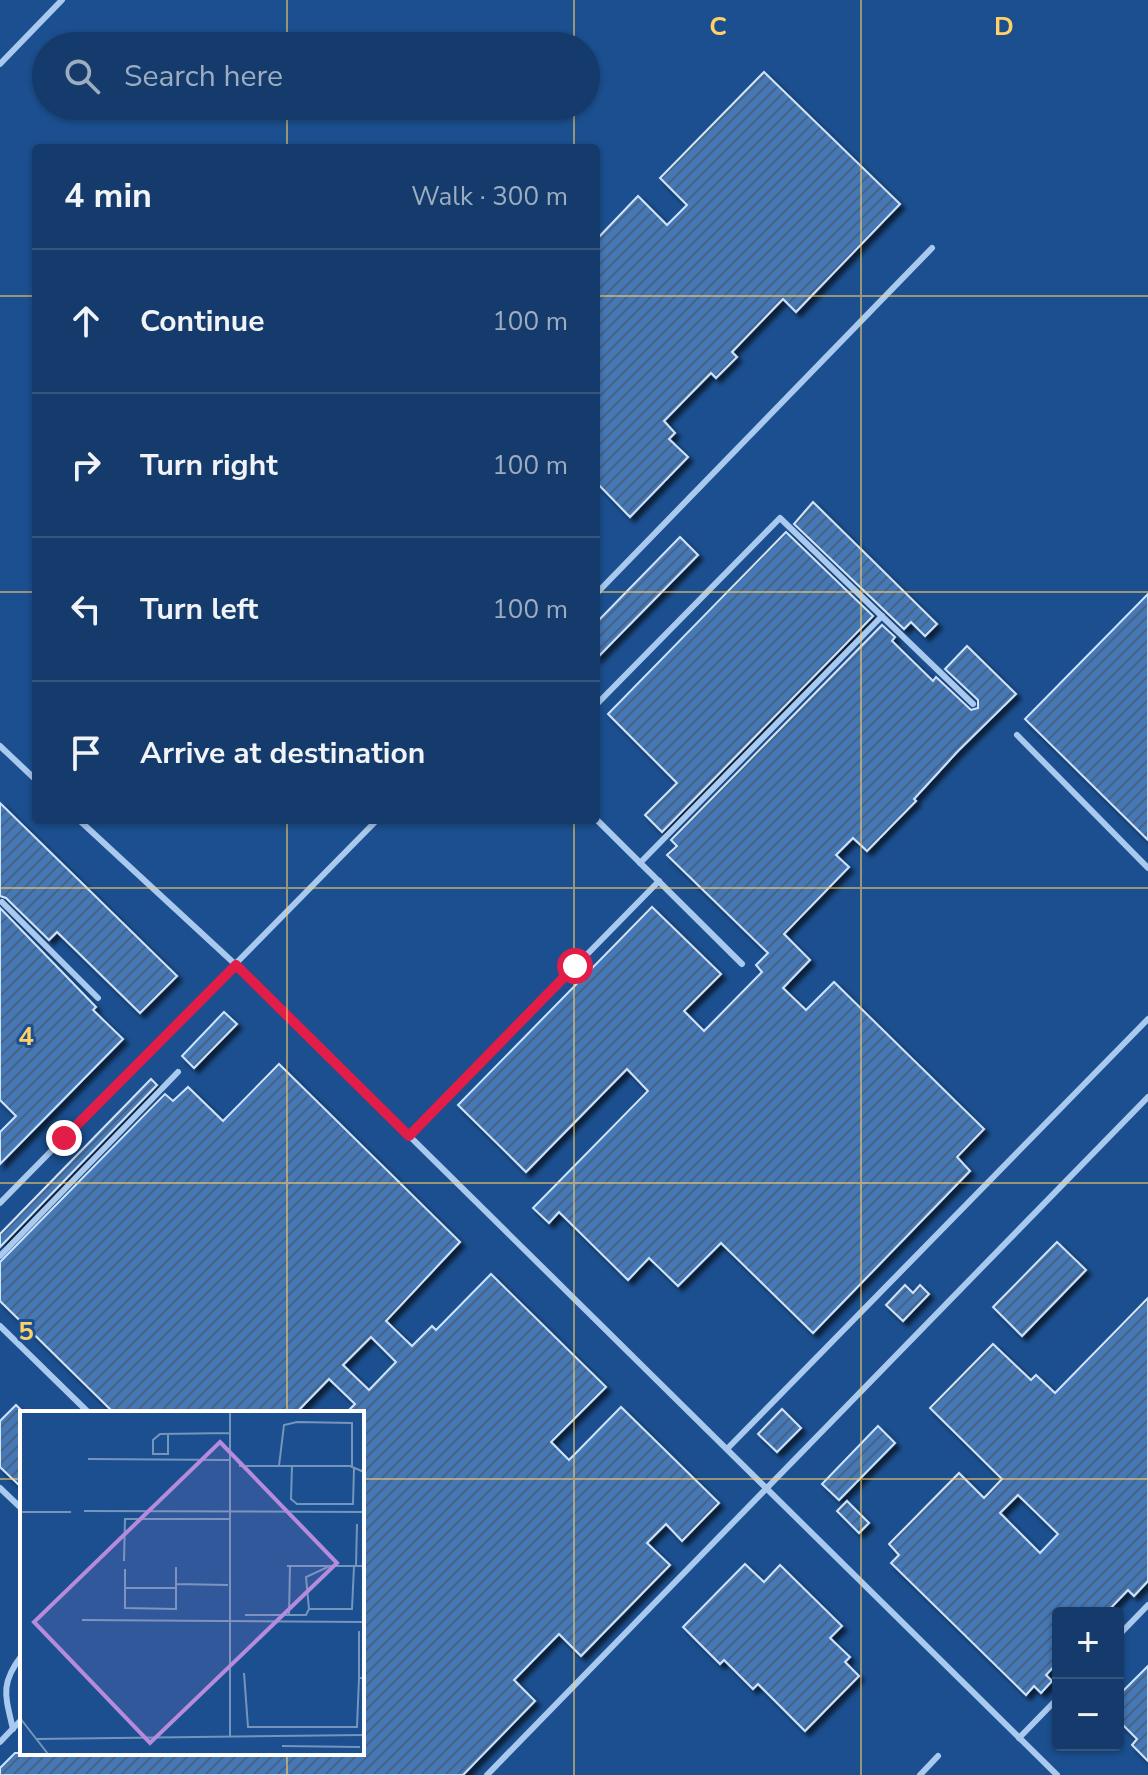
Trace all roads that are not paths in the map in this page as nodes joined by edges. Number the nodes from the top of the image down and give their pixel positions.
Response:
1 (62, 0) edge
2 (0, 64) edge
3 (932, 248) dead end
4 (600, 590) edge
5 (882, 616) junction
6 (600, 701) edge
7 (973, 704) dead end
8 (1017, 735) dead end
9 (0, 746) edge
10 (32, 776) edge
11 (600, 823) edge
12 (83, 824) edge
13 (373, 824) edge
14 (640, 863) junction
15 (1148, 868) edge
16 (659, 881) junction
17 (2, 902) edge
18 (742, 964) dead end
19 (236, 965) junction
20 (98, 998) dead end
21 (1148, 1019) edge
22 (178, 1072) dead end
23 (1148, 1097) edge
24 (409, 1136) junction
25 (0, 1203) edge
26 (0, 1256) edge
27 (0, 1326) edge
28 (87, 1411) edge
29 (727, 1449) junction
30 (0, 1488) edge
31 (767, 1489) junction
32 (20, 1507) edge
33 (1148, 1605) edge
34 (1124, 1630) edge
35 (20, 1657) edge
36 (1052, 1704) edge
37 (20, 1721) edge
38 (13, 1729) junction
39 (1019, 1738) junction
40 (0, 1742) edge
41 (938, 1756) dead end
42 (487, 1775) edge
43 (920, 1775) edge
44 (1057, 1775) edge

1 - 2 lane
3 - 4 lane
5 - 6 lane
5 - 7 lane
5 - 14 lane
8 - 15 lane
9 - 10 lane
11 - 14 lane
12 - 19 lane
13 - 19 lane
14 - 16 lane
16 - 18 lane
16 - 24 lane
17 - 20 lane
19 - 24 lane
19 - 25 lane
21 - 29 lane
22 - 26 lane
23 - 31 lane
24 - 29 lane
27 - 28 lane
29 - 31 lane
30 - 32 lane
31 - 39 lane
31 - 42 lane
33 - 34 lane
35 - 38 lane
36 - 39 lane
37 - 38 lane
38 - 40 lane
39 - 44 lane
41 - 43 lane

